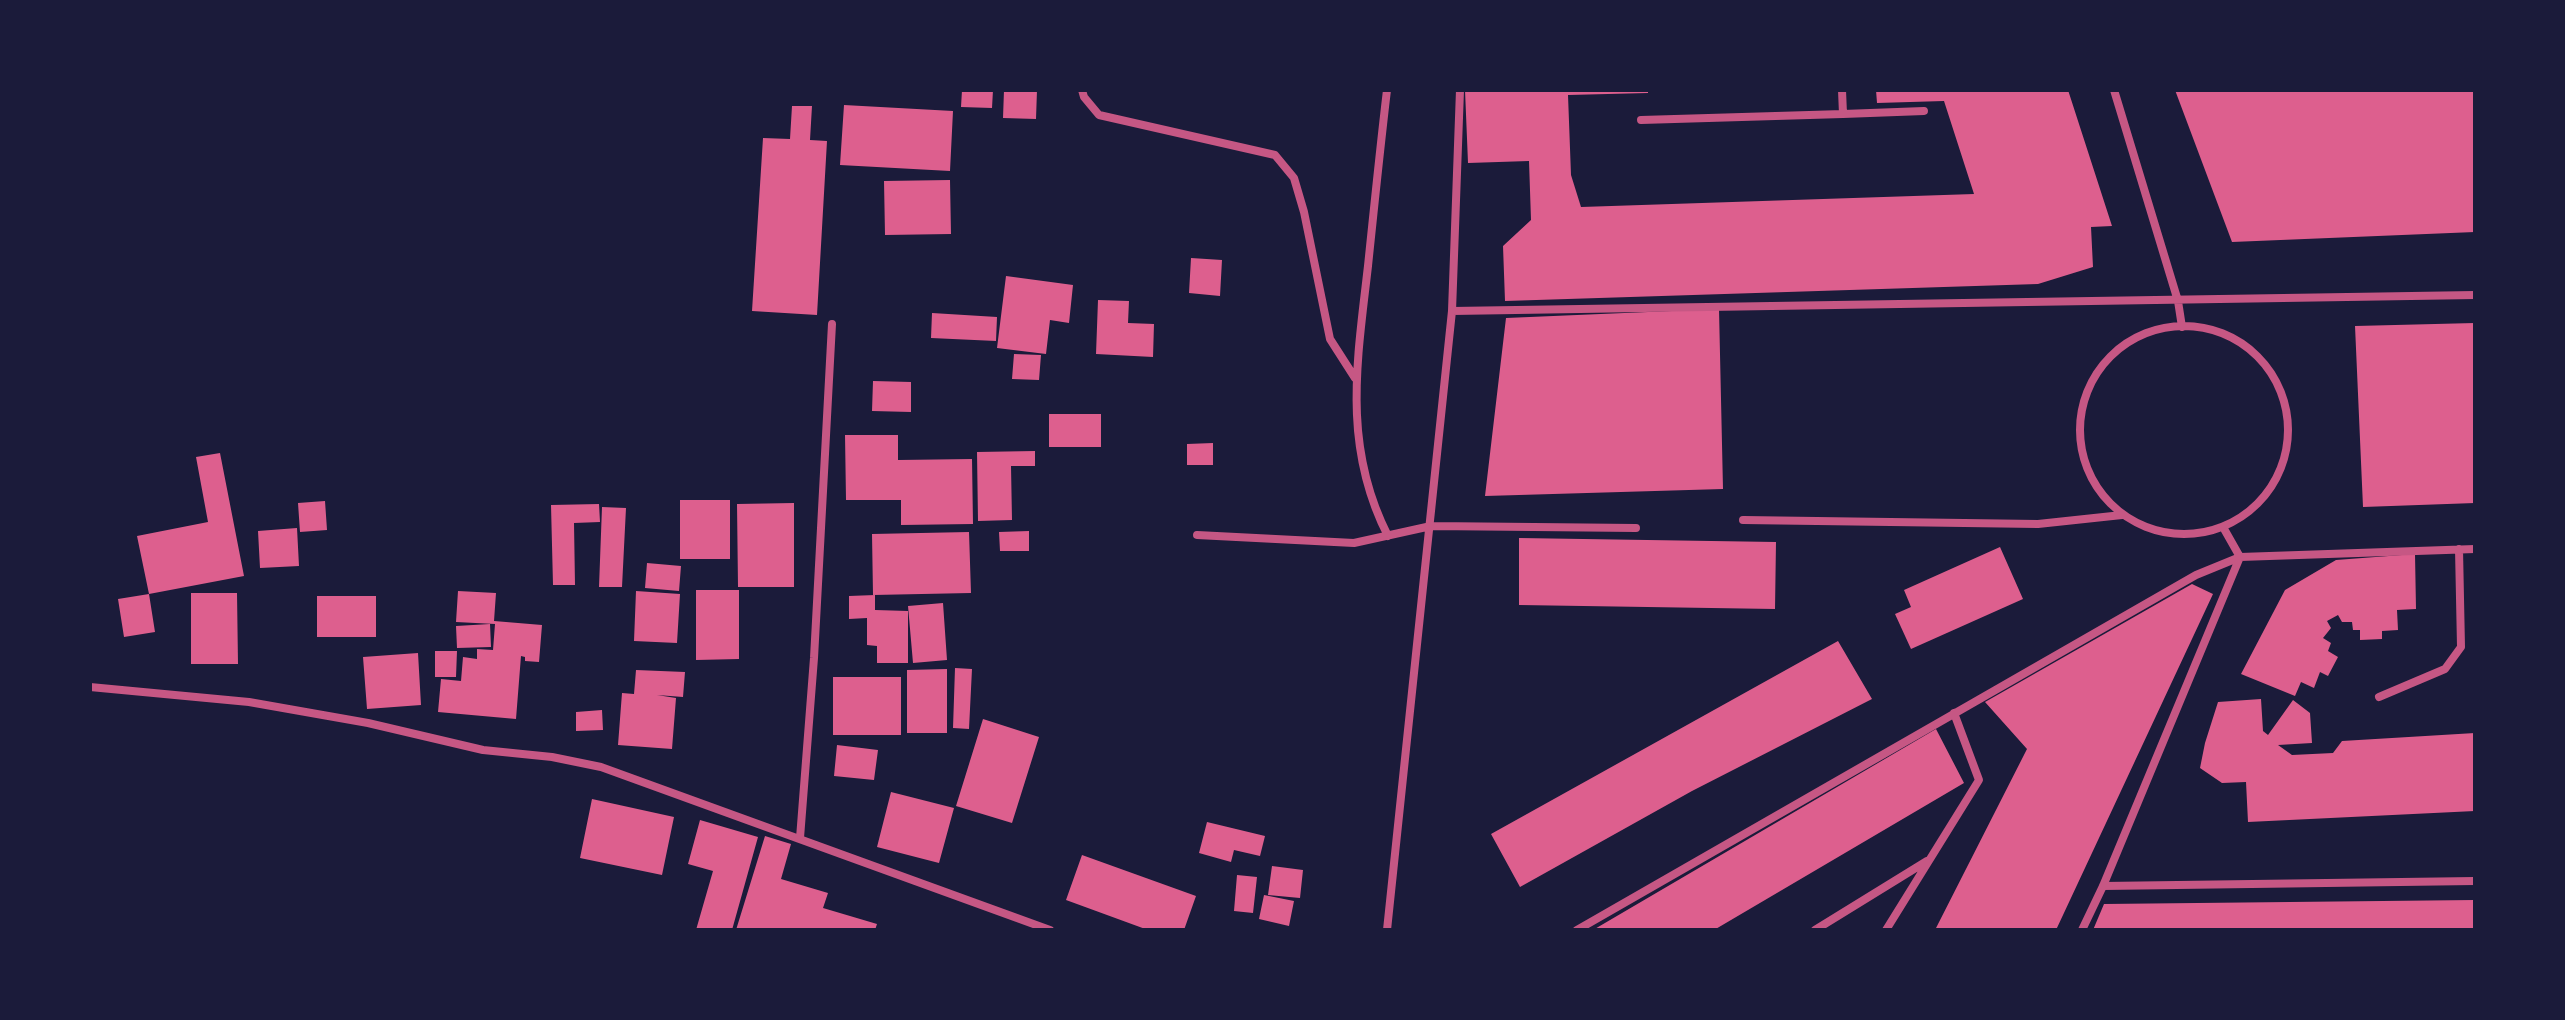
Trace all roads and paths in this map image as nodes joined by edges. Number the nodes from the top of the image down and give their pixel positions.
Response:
1 (1082, 90) edge
2 (1387, 90) edge
3 (1460, 90) edge
4 (1842, 90) edge
5 (2114, 90) edge
6 (1924, 111) dead end
7 (1843, 114) junction
8 (1641, 120) dead end
9 (2475, 295) edge
10 (2178, 301) junction
11 (1452, 311) junction
12 (832, 324) dead end
13 (2182, 327) junction
14 (1356, 378) junction
15 (2122, 515) junction
16 (1743, 520) dead end
17 (1431, 526) junction
18 (2223, 527) junction
19 (1636, 528) dead end
20 (1197, 535) dead end
21 (1388, 536) junction
22 (2459, 549) junction
23 (2475, 549) edge
24 (2240, 557) junction
25 (90, 687) edge
26 (2379, 697) dead end
27 (1954, 713) junction
28 (800, 838) junction
29 (1930, 859) junction
30 (2475, 881) edge
31 (2103, 886) junction
32 (1050, 930) edge
33 (1387, 930) edge
34 (1577, 930) edge
35 (1815, 930) edge
36 (1886, 930) edge
37 (2082, 930) edge

1 - 14 street
2 - 14 street
3 - 11 street
4 - 7 street
5 - 10 street
6 - 7 street
7 - 8 street
9 - 10 street
10 - 11 street
10 - 13 street
11 - 17 street
12 - 28 street
13 - 15 street
13 - 18 street
14 - 21 street
15 - 16 street
15 - 18 street
17 - 19 street
17 - 21 street
17 - 33 street
18 - 24 street
20 - 21 street
22 - 23 street
22 - 24 street
22 - 26 street
24 - 27 street
24 - 31 street
25 - 28 street
27 - 29 street
27 - 34 street
28 - 32 street
29 - 35 street
29 - 36 street
30 - 31 street
31 - 37 street

